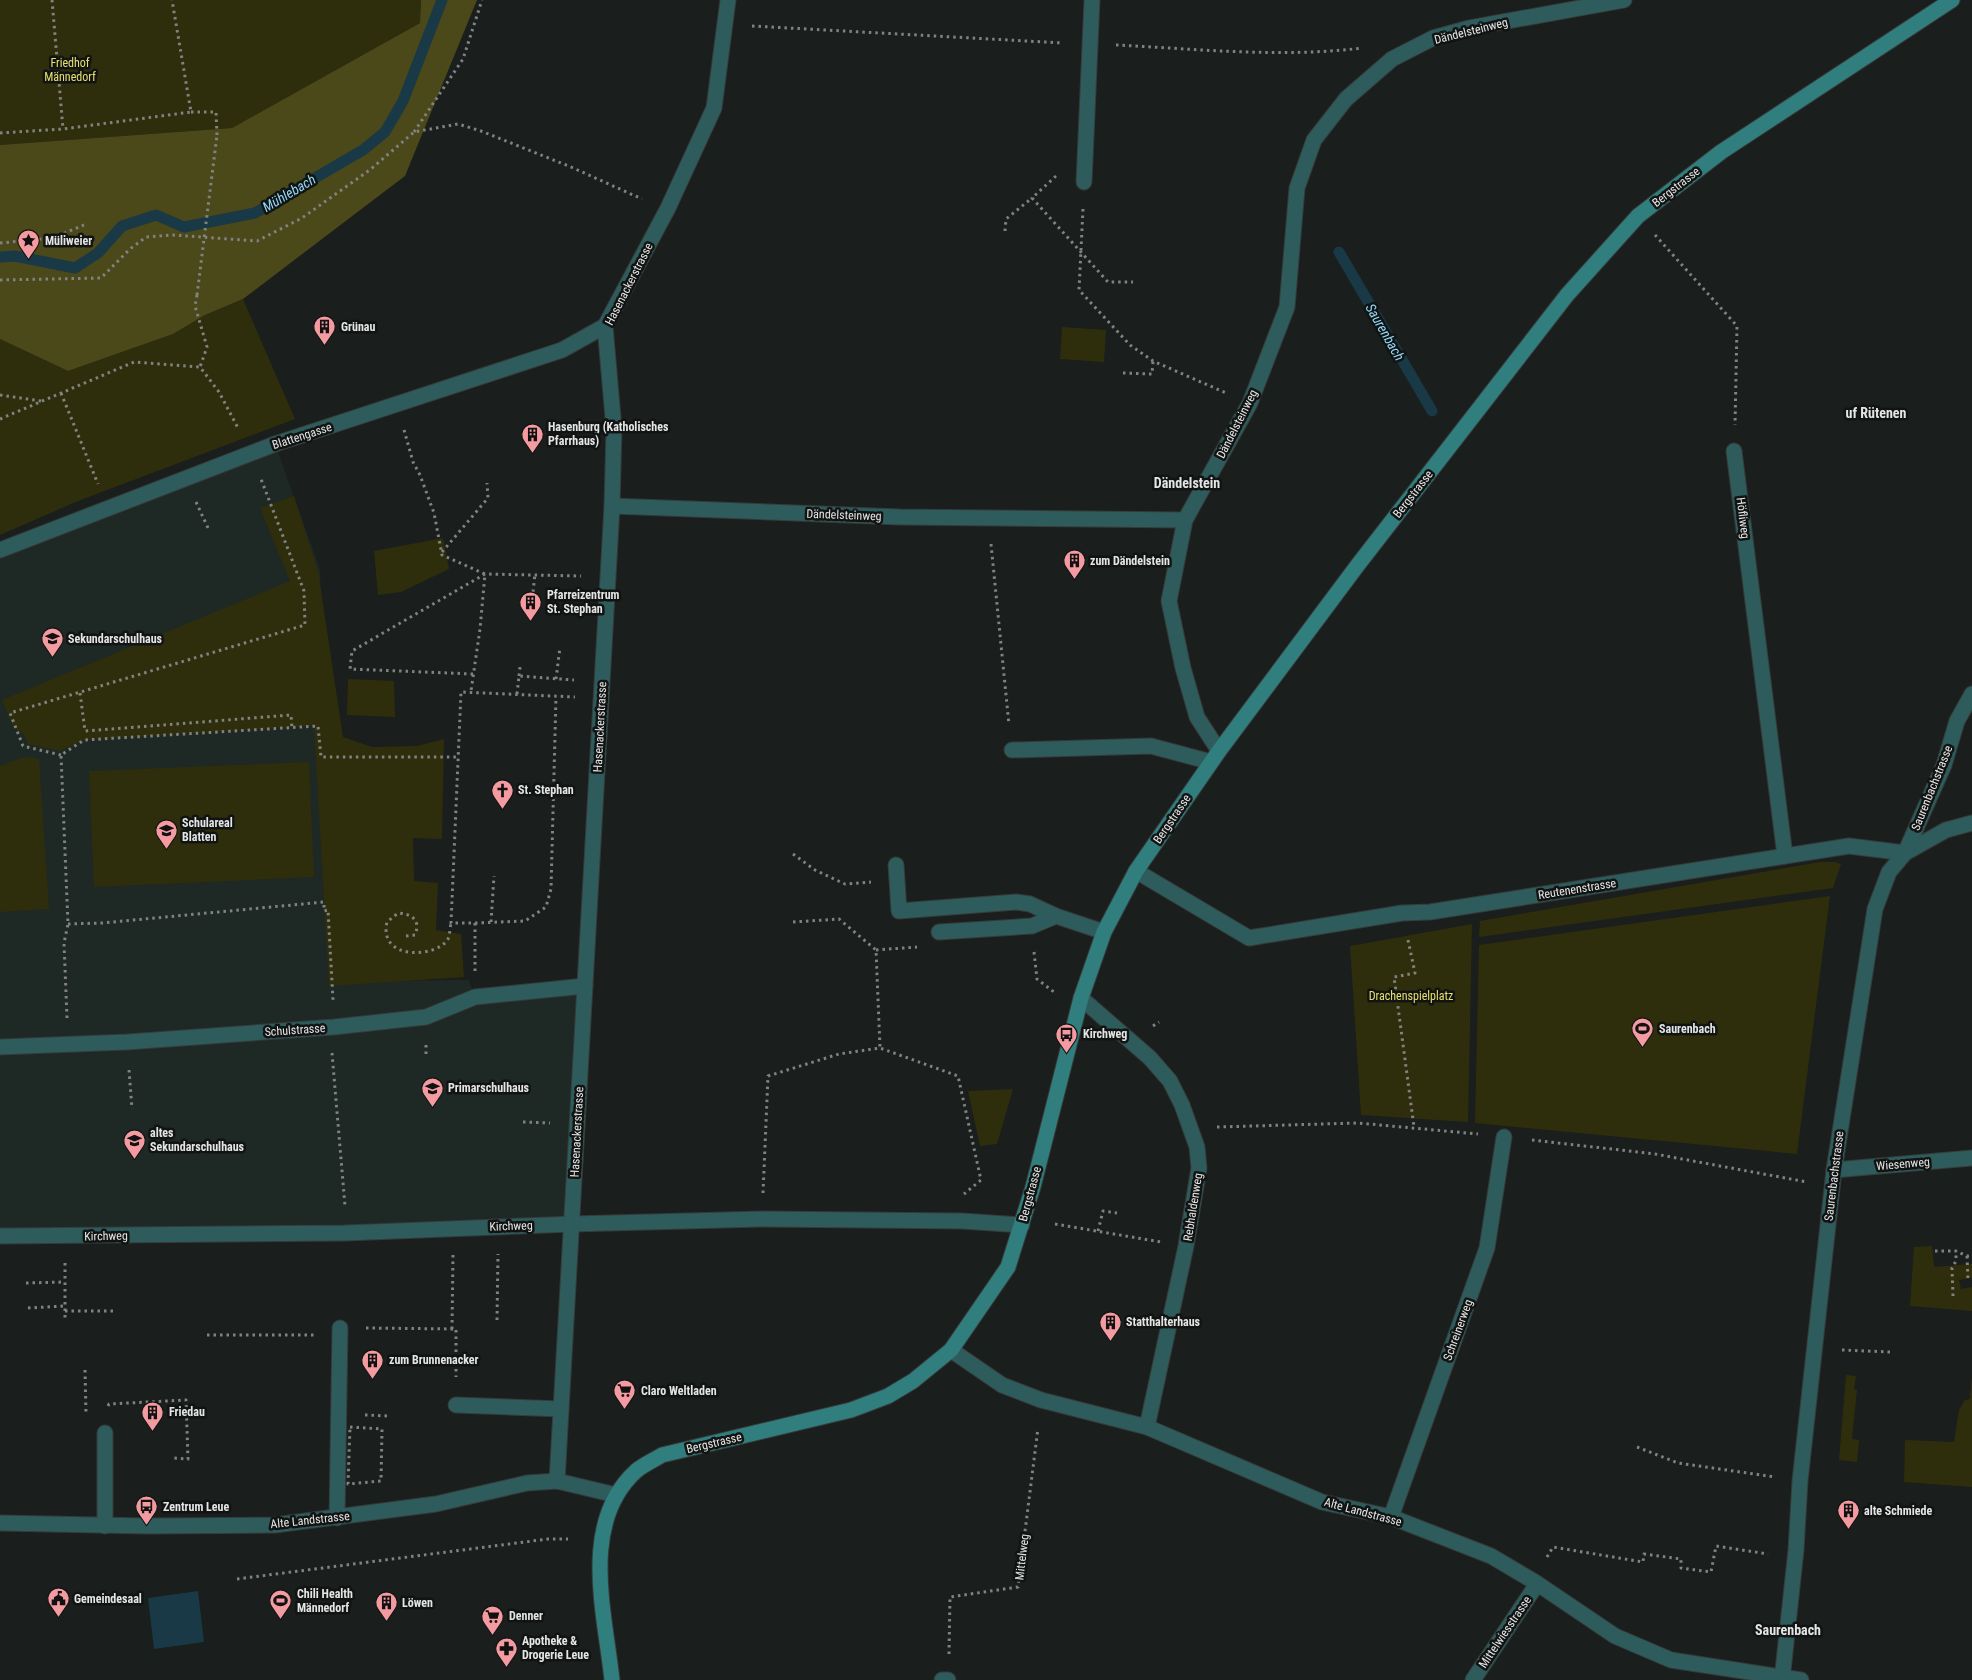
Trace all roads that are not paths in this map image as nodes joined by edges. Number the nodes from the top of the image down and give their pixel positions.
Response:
1 (728, 0) edge
2 (1092, 0) edge
3 (1624, 0) edge
4 (1946, 1) edge
5 (1084, 182) road end
6 (605, 326) junction
7 (1734, 451) road end
8 (612, 506) junction
9 (1185, 520) junction
10 (0, 550) edge
11 (1972, 694) edge
12 (1012, 750) road end
13 (1215, 756) junction
14 (1972, 822) edge
15 (1905, 853) junction
16 (1785, 856) junction
17 (1136, 870) junction
18 (897, 873) road end
19 (1056, 916) junction
20 (939, 932) dead end
21 (1104, 932) junction
22 (586, 986) junction
23 (1080, 998) junction
24 (0, 1047) edge
25 (1504, 1137) dead end
26 (1972, 1158) edge
27 (1834, 1170) junction
28 (572, 1224) junction
29 (1022, 1224) junction
30 (0, 1236) edge
31 (340, 1328) road end
32 (951, 1350) junction
33 (456, 1405) dead end
34 (562, 1409) junction
35 (1147, 1427) junction
36 (105, 1434) road end
37 (557, 1481) junction
38 (616, 1496) junction
39 (337, 1518) junction
40 (1391, 1518) junction
41 (0, 1524) edge
42 (106, 1526) junction
43 (1536, 1583) junction
44 (1782, 1679) edge
45 (612, 1680) edge
46 (942, 1680) edge
47 (948, 1680) edge
48 (1473, 1680) edge
49 (1801, 1680) edge

1 - 6 street, Hasenackerstrasse
2 - 5 street
3 - 9 street, Dändelsteinweg
4 - 13 street, Bergstrasse
6 - 8 street, Hasenackerstrasse
6 - 10 street, Blattengasse
7 - 16 street, Höfliweg
8 - 9 street, Dändelsteinweg
8 - 22 street, Hasenackerstrasse
9 - 13 street
11 - 15 street, Saurenbachstrasse
12 - 13 street
13 - 17 street, Bergstrasse
14 - 15 street
15 - 16 street, Reutenenstrasse
15 - 27 street, Saurenbachstrasse
16 - 17 street, Reutenenstrasse
17 - 21 street, Bergstrasse
18 - 19 street
19 - 20 street
19 - 21 street
21 - 23 street, Bergstrasse
22 - 24 street, Schulstrasse
22 - 28 street, Hasenackerstrasse
23 - 29 street, Bergstrasse
23 - 35 street, Rebhaldenweg
25 - 40 street, Schreinerweg
26 - 27 street, Wiesenweg
27 - 44 street, Saurenbachstrasse
28 - 29 street, Kirchweg
28 - 30 street, Kirchweg
28 - 34 street, Hasenackerstrasse
29 - 32 street, Bergstrasse
31 - 39 street
32 - 35 street, Alte Landstrasse
32 - 38 street, Bergstrasse
33 - 34 street
34 - 37 street, Hasenackerstrasse
35 - 40 street, Alte Landstrasse
36 - 42 street
37 - 38 street, Alte Landstrasse
37 - 39 street, Alte Landstrasse
38 - 45 street, Bergstrasse
39 - 42 street, Alte Landstrasse
40 - 43 street, Alte Landstrasse
41 - 42 street, Alte Landstrasse
43 - 44 street, Alte Landstrasse
43 - 48 street, Mittelwiesstrasse
44 - 49 street, Alte Landstrasse
46 - 47 street

